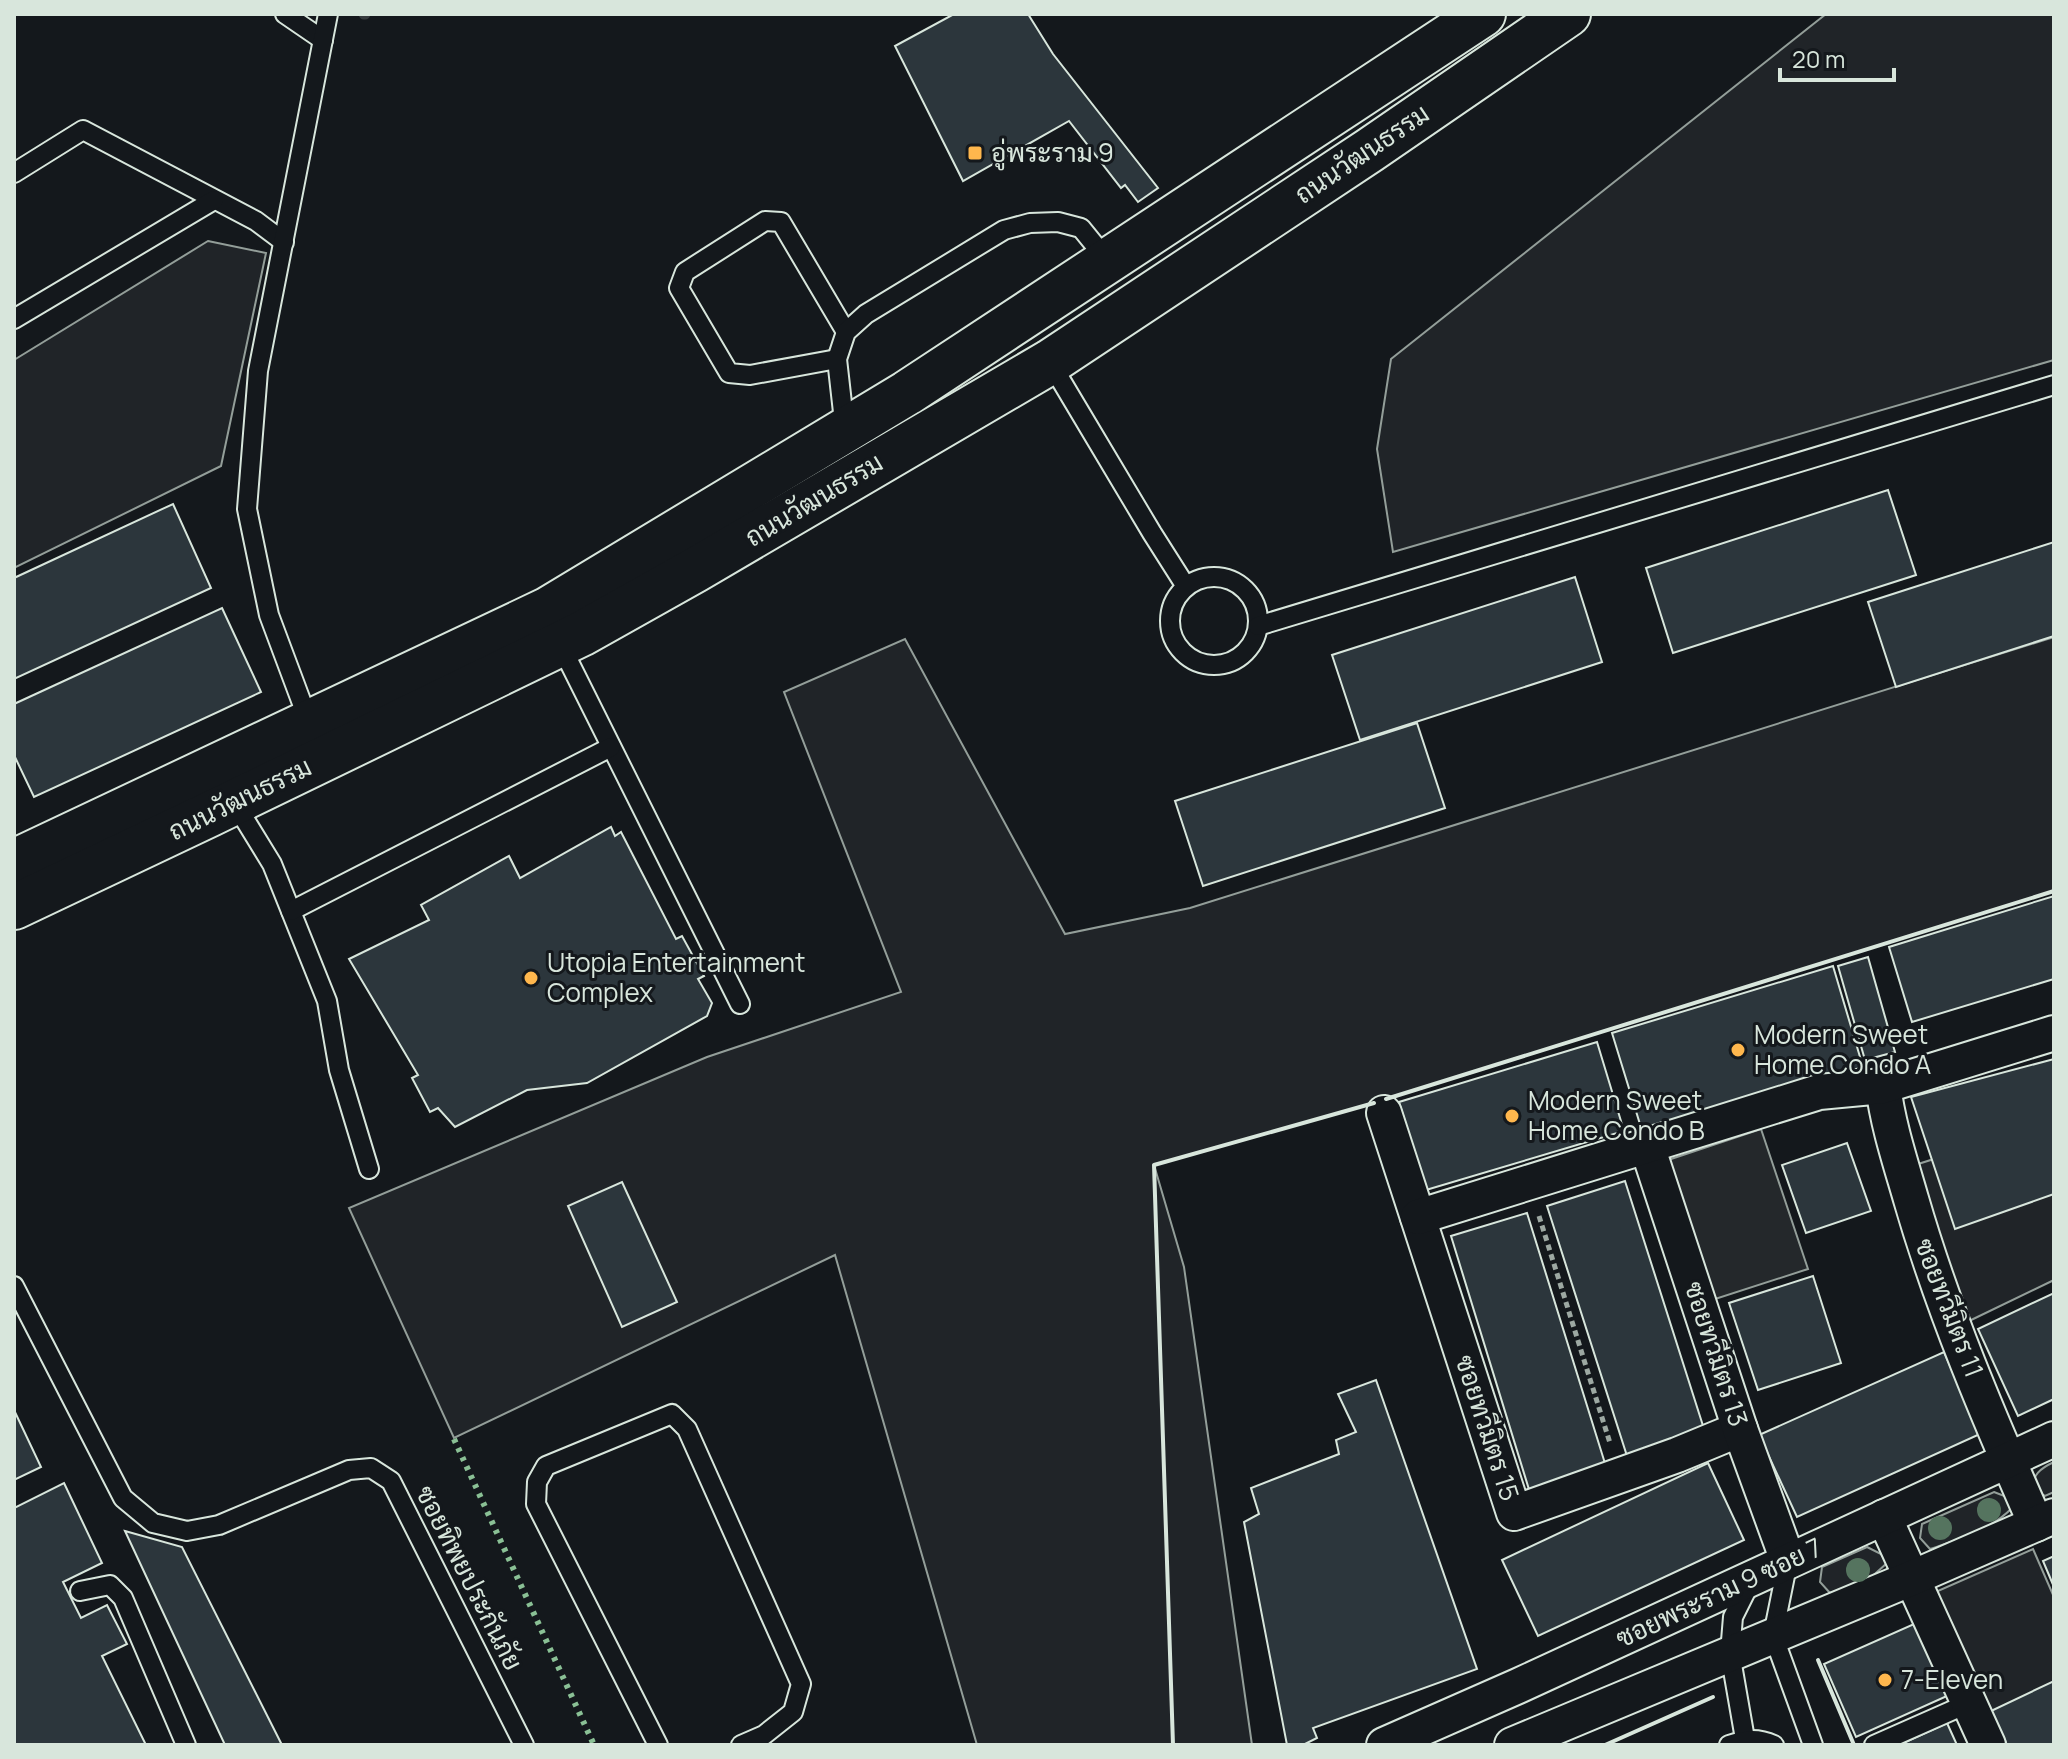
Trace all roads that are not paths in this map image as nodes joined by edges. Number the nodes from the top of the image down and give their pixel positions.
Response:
1 (285, 14) edge
2 (328, 14) edge
3 (1483, 14) edge
4 (1568, 14) edge
5 (323, 40) junction
6 (14, 173) edge
7 (214, 200) junction
8 (284, 242) junction
9 (1107, 260) junction
10 (1138, 302) junction
11 (14, 319) edge
12 (846, 332) junction
13 (837, 359) junction
14 (1050, 362) junction
15 (2054, 385) edge
16 (845, 430) junction
17 (865, 470) junction
18 (1185, 585) junction
19 (1258, 626) junction
20 (560, 644) junction
21 (317, 740) junction
22 (611, 747) junction
23 (234, 802) junction
24 (14, 862) edge
25 (14, 907) edge
26 (291, 911) junction
27 (740, 1004) dead end
28 (2054, 1033) edge
29 (1883, 1086) junction
30 (1384, 1113) dead end
31 (1647, 1146) junction
32 (369, 1169) dead end
33 (1418, 1217) junction
34 (14, 1286) edge
35 (1740, 1429) junction
36 (2054, 1439) edge
37 (2008, 1459) junction
38 (1884, 1517) junction
39 (2045, 1520) edge
40 (1788, 1561) junction
41 (1753, 1578) junction
42 (1912, 1578) junction
43 (80, 1591) dead end
44 (1773, 1635) junction
45 (1730, 1653) junction
46 (1551, 1670) junction
47 (1969, 1703) junction
48 (1573, 1719) junction
49 (1737, 1742) edge
50 (186, 1745) edge
51 (524, 1745) edge
52 (658, 1745) edge
53 (741, 1745) edge
54 (1384, 1745) edge
55 (1512, 1745) edge
56 (1774, 1745) edge
57 (1813, 1745) edge
58 (1874, 1745) edge
59 (1988, 1745) edge

1 - 5 lane
2 - 5 lane
3 - 9 street, ถนนวัฒนธรรม
4 - 10 street, ถนนวัฒนธรรม
5 - 8 lane
6 - 7 lane
7 - 8 lane
7 - 11 lane
8 - 21 lane
9 - 10 street
9 - 12 lane
9 - 16 street, ถนนวัฒนธรรม
10 - 14 street, ถนนวัฒนธรรม
12 - 13 lane
12 - 13 lane
13 - 16 lane
14 - 17 street, ถนนวัฒนธรรม
14 - 18 lane
15 - 19 lane
16 - 17 street
16 - 21 street, ถนนวัฒนธรรม
17 - 20 street, ถนนวัฒนธรรม
18 - 19 lane
18 - 19 lane
20 - 21 street, ถนนวัฒนธรรม
20 - 22 lane
21 - 23 street, ถนนวัฒนธรรม
21 - 24 street, ถนนวัฒนธรรม
22 - 26 lane
22 - 27 lane
23 - 25 street, ถนนวัฒนธรรม
23 - 26 lane
26 - 32 lane
28 - 29 street
29 - 31 street
29 - 37 street, ซอยทวีมิตร 11
30 - 33 street, ซอยทวีมิตร 15
31 - 33 street
31 - 35 street, ซอยทวีมิตร 13
33 - 35 street, ซอยทวีมิตร 15
34 - 51 lane, ซอยทิพยประกันภัย
35 - 40 street, ซอยทวีมิตร 13
36 - 37 street, ซอยพระราม 9 ซอย 7
37 - 38 street, ซอยพระราม 9 ซอย 7
37 - 39 street, ซอยทวีมิตร 11
38 - 40 street, ซอยพระราม 9 ซอย 7
38 - 42 street
39 - 42 street
40 - 41 street, ซอยพระราม 9 ซอย 7
40 - 44 lane
41 - 45 lane
41 - 46 street, ซอยพระราม 9 ซอย 7
42 - 44 street
42 - 47 street
43 - 50 lane
44 - 45 street
44 - 57 lane
45 - 48 street
45 - 49 lane
46 - 48 street
46 - 54 street, ซอยพระราม 9 ซอย 7
47 - 58 lane
47 - 59 street
48 - 55 street
49 - 56 lane
52 - 53 lane

